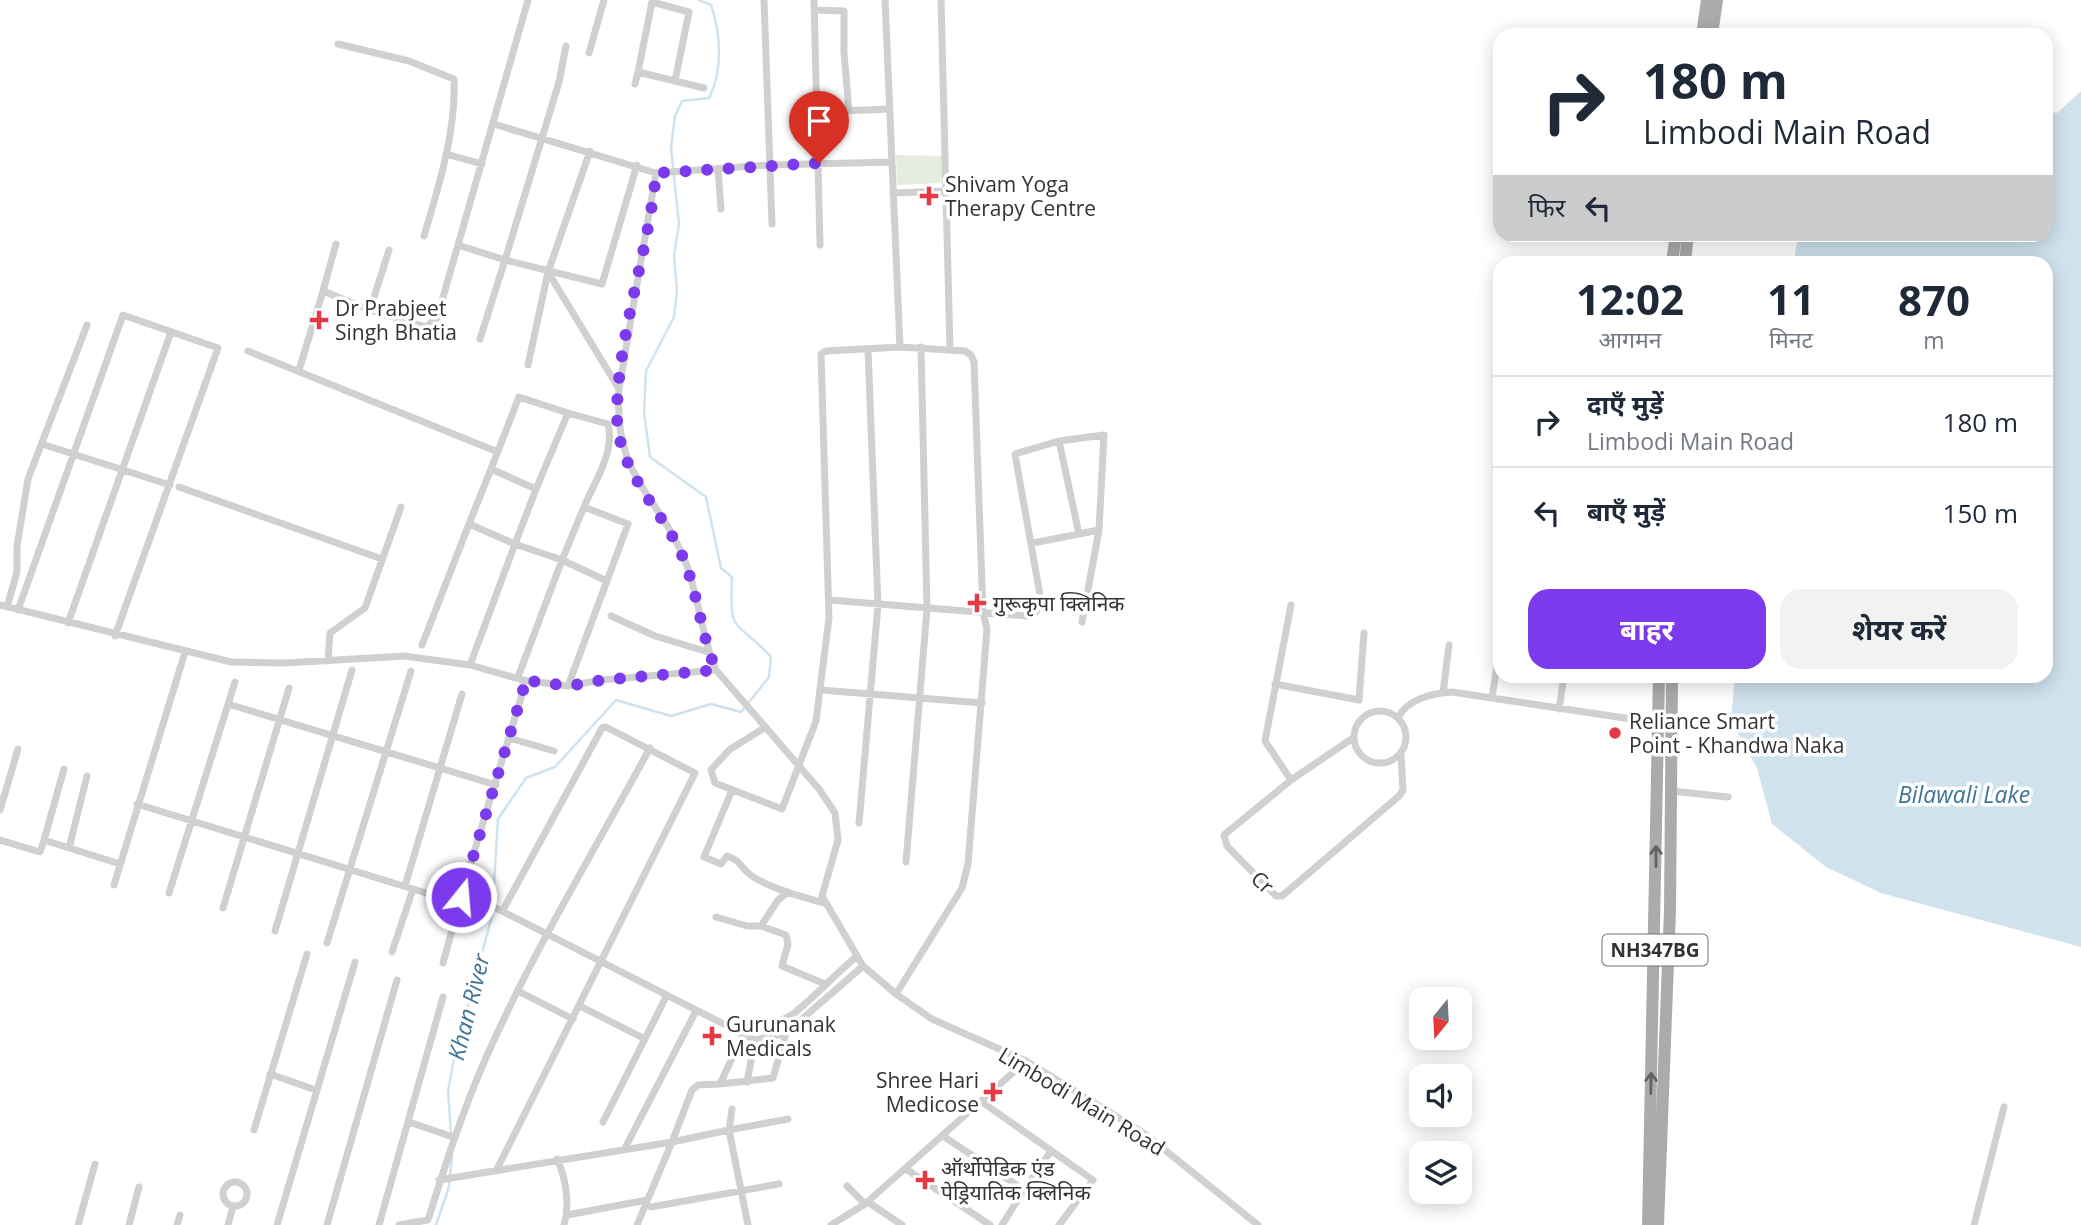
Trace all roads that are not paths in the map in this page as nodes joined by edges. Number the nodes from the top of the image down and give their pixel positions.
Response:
1 (528, 0) edge
2 (604, 0) edge
3 (764, 0) edge
4 (814, 0) edge
5 (885, 0) edge
6 (941, 0) edge
7 (1706, 0) edge
8 (1717, 0) edge
9 (652, 1) edge
10 (814, 10) junction
11 (1703, 28) edge
12 (1713, 28) edge
13 (338, 44) dead end
14 (566, 46) dead end
15 (589, 53) dead end
16 (638, 72) junction
17 (675, 81) junction
18 (635, 84) dead end
19 (704, 88) dead end
20 (890, 109) junction
21 (849, 111) junction
22 (818, 112) junction
23 (494, 124) junction
24 (541, 137) junction
25 (590, 151) junction
26 (446, 154) junction
27 (892, 162) junction
28 (819, 163) junction
29 (482, 164) junction
30 (637, 165) junction
31 (769, 165) junction
32 (718, 169) junction
33 (656, 173) junction
34 (946, 191) junction
35 (893, 192) junction
36 (721, 209) dead end
37 (772, 224) dead end
38 (424, 236) dead end
39 (336, 243) dead end
40 (820, 244) dead end
41 (458, 245) junction
42 (389, 250) dead end
43 (505, 260) junction
44 (548, 272) junction
45 (323, 291) junction
46 (370, 310) junction
47 (88, 325) dead end
48 (171, 332) junction
49 (480, 338) dead end
50 (900, 347) junction
51 (921, 347) junction
52 (868, 349) junction
53 (950, 349) junction
54 (248, 351) dead end
55 (528, 365) dead end
56 (299, 370) junction
57 (619, 389) junction
58 (568, 413) junction
59 (1059, 442) junction
60 (43, 444) junction
61 (498, 452) junction
62 (76, 454) junction
63 (491, 469) junction
64 (124, 470) junction
65 (170, 485) junction
66 (179, 487) dead end
67 (536, 489) junction
68 (401, 506) dead end
69 (584, 507) junction
70 (469, 524) junction
71 (1099, 530) junction
72 (1079, 534) junction
73 (1033, 543) junction
74 (515, 544) junction
75 (382, 559) junction
76 (562, 561) junction
77 (607, 581) junction
78 (829, 600) junction
79 (878, 605) junction
80 (3, 606) edge
81 (1291, 606) dead end
82 (927, 609) junction
83 (18, 610) junction
84 (983, 613) junction
85 (611, 617) dead end
86 (1082, 622) dead end
87 (68, 623) junction
88 (1364, 633) dead end
89 (115, 636) junction
90 (422, 645) dead end
91 (1449, 645) dead end
92 (185, 652) junction
93 (708, 652) junction
94 (328, 661) junction
95 (470, 665) junction
96 (352, 670) dead end
97 (716, 670) junction
98 (411, 671) dead end
99 (234, 682) dead end
100 (522, 683) junction
101 (1494, 683) edge
102 (1563, 683) edge
103 (1660, 683) edge
104 (1671, 683) edge
105 (1275, 684) junction
106 (568, 686) junction
107 (289, 688) dead end
108 (821, 690) junction
109 (871, 693) junction
110 (1443, 693) junction
111 (462, 694) dead end
112 (1492, 698) junction
113 (921, 699) junction
114 (1359, 700) junction
115 (982, 703) junction
116 (228, 704) junction
117 (1559, 709) junction
118 (1368, 714) junction
119 (280, 718) junction
120 (1398, 718) junction
121 (1665, 725) junction
122 (764, 728) junction
123 (334, 734) junction
124 (509, 738) junction
125 (1353, 738) junction
126 (650, 748) junction
127 (18, 749) dead end
128 (387, 751) junction
129 (554, 751) dead end
130 (1401, 753) junction
131 (441, 767) junction
132 (799, 768) junction
133 (64, 769) dead end
134 (88, 776) dead end
135 (1291, 779) junction
136 (496, 785) junction
137 (732, 790) junction
138 (1671, 791) junction
139 (1728, 797) dead end
140 (137, 804) junction
141 (0, 810) edge
142 (191, 821) junction
143 (859, 823) dead end
144 (244, 838) junction
145 (0, 840) edge
146 (44, 840) junction
147 (69, 848) junction
148 (299, 855) junction
149 (906, 862) dead end
150 (120, 864) junction
151 (350, 870) junction
152 (114, 886) dead end
153 (409, 888) junction
154 (788, 892) junction
155 (169, 893) dead end
156 (462, 897) junction
157 (824, 903) junction
158 (223, 908) dead end
159 (502, 910) junction
160 (716, 917) dead end
161 (761, 926) junction
162 (275, 931) dead end
163 (549, 932) junction
164 (327, 943) dead end
165 (392, 952) dead end
166 (307, 954) dead end
167 (856, 957) junction
168 (601, 961) junction
169 (355, 962) dead end
170 (443, 963) dead end
171 (863, 965) junction
172 (397, 981) dead end
173 (825, 984) junction
174 (520, 992) junction
175 (896, 994) junction
176 (443, 997) dead end
177 (666, 997) junction
178 (580, 1006) junction
179 (696, 1011) junction
180 (573, 1019) junction
181 (746, 1033) junction
182 (786, 1033) junction
183 (645, 1038) junction
184 (755, 1040) junction
185 (1026, 1061) junction
186 (270, 1074) junction
187 (747, 1082) junction
188 (720, 1084) junction
189 (316, 1090) junction
190 (982, 1102) junction
191 (2004, 1107) dead end
192 (732, 1110) dead end
193 (788, 1119) dead end
194 (409, 1122) junction
195 (603, 1122) dead end
196 (254, 1130) dead end
197 (729, 1130) junction
198 (943, 1136) junction
199 (453, 1137) junction
200 (672, 1142) junction
201 (625, 1148) junction
202 (1051, 1151) junction
203 (557, 1159) junction
204 (96, 1164) dead end
205 (906, 1169) junction
206 (496, 1171) junction
207 (439, 1180) junction
208 (779, 1184) dead end
209 (139, 1186) dead end
210 (847, 1186) dead end
211 (1024, 1190) junction
212 (741, 1191) junction
213 (649, 1203) junction
214 (867, 1203) junction
215 (233, 1206) dead end
216 (180, 1215) dead end
217 (567, 1215) junction
218 (427, 1223) edge
219 (78, 1225) edge
220 (129, 1225) edge
221 (177, 1225) edge
222 (228, 1225) edge
223 (277, 1225) edge
224 (327, 1225) edge
225 (379, 1225) edge
226 (399, 1225) edge
227 (564, 1225) edge
228 (638, 1225) edge
229 (748, 1225) edge
230 (831, 1225) edge
231 (901, 1225) edge
232 (990, 1225) edge
233 (1002, 1225) edge
234 (1059, 1225) edge
235 (1258, 1225) edge
236 (1648, 1225) edge
237 (1658, 1225) edge
238 (1974, 1225) edge

1 - 23 street
2 - 15 street
3 - 31 street
4 - 10 street
5 - 20 street
6 - 34 street
7 - 11 main road
8 - 12 main road
9 - 16 street
9 - 17 street
10 - 21 street
10 - 22 street
13 - 26 street
14 - 24 street
16 - 17 street
16 - 18 street
17 - 19 street
20 - 21 street
20 - 27 street
21 - 22 street
22 - 28 street
23 - 24 street
23 - 29 street
24 - 25 street
24 - 43 street
25 - 30 street
25 - 44 street
26 - 29 street
26 - 38 street
27 - 28 street
27 - 35 street
28 - 31 street
28 - 40 street
29 - 41 street
30 - 33 street
30 - 44 street
31 - 32 street
31 - 37 street
32 - 33 street
32 - 36 street
33 - 57 street
34 - 35 street
34 - 53 street
35 - 50 street
39 - 45 street
41 - 43 street
41 - 46 street
42 - 46 street
43 - 44 street
43 - 49 street
44 - 55 street
44 - 57 street
45 - 46 street
45 - 56 street
47 - 60 street
48 - 62 street
48 - 64 street
48 - 65 street
50 - 51 street
50 - 52 street
51 - 53 street
51 - 82 street
52 - 78 street
52 - 79 street
53 - 84 street
54 - 56 street
56 - 61 street
57 - 93 street
58 - 61 street
58 - 67 street
58 - 69 street
59 - 71 street
59 - 72 street
59 - 73 street
60 - 62 street
60 - 80 street
61 - 63 street
62 - 64 street
62 - 83 street
63 - 67 street
63 - 70 street
64 - 65 street
64 - 87 street
65 - 89 street
66 - 75 street
67 - 74 street
68 - 75 street
69 - 76 street
69 - 77 street
70 - 74 street
70 - 90 street
71 - 72 street
71 - 86 street
72 - 73 street
73 - 84 street
74 - 76 street
74 - 95 street
75 - 94 street
76 - 77 street
76 - 100 street
77 - 106 street
78 - 79 street
78 - 108 street
79 - 82 street
79 - 109 street
80 - 83 street
81 - 105 street
82 - 84 street
82 - 113 street
83 - 87 street
84 - 115 street
85 - 93 street
87 - 89 street
88 - 114 street
89 - 92 street
91 - 110 street
92 - 94 street
92 - 140 street
93 - 97 street
94 - 95 street
95 - 100 street
96 - 123 street
97 - 106 street
97 - 122 street
98 - 128 street
99 - 116 street
100 - 106 street
100 - 124 street
101 - 112 street
102 - 117 street
103 - 121 main road, NH347BG
104 - 121 main road, NH347BG
105 - 114 street
105 - 135 street
107 - 119 street
108 - 109 street
108 - 132 street
109 - 113 street
109 - 143 street
110 - 112 street
110 - 120 street
111 - 131 street
112 - 117 street
113 - 115 street
113 - 149 street
114 - 118 street
115 - 175 street
116 - 119 street
116 - 142 street
117 - 121 street
118 - 120 street
118 - 125 street
119 - 123 street
119 - 144 street
120 - 130 street
121 - 138 main road, NH347BG
236 -> 121 main road, NH347BG
122 - 132 street
122 - 137 street
123 - 128 street
123 - 148 street
124 - 129 street
124 - 136 street
125 - 130 street
125 - 135 street, Cr
126 - 159 street
126 - 163 street
126 - 168 street
127 - 141 street
128 - 131 street
128 - 151 street
130 - 135 street, Cr
131 - 136 street
131 - 153 street
132 - 137 street
132 - 157 street
133 - 146 street
134 - 147 street
136 - 156 street
137 - 154 street
138 - 139 street
138 - 237 main road, NH347BG
140 - 142 street
140 - 150 street
142 - 144 street
142 - 155 street
144 - 148 street
144 - 158 street
145 - 146 street
146 - 147 street
147 - 150 street
148 - 151 street
148 - 162 street
150 - 152 street
151 - 153 street
151 - 164 street
153 - 156 street
153 - 165 street
154 - 157 street
154 - 161 street
156 - 159 street
156 - 170 street
157 - 167 street, Limbodi Main Road
159 - 163 street
160 - 161 street
161 - 173 street
163 - 168 street
163 - 174 street
166 - 186 street
167 - 171 street, Limbodi Main Road
167 - 173 street
168 - 177 street
168 - 178 street
169 - 189 street
171 - 175 street, Limbodi Main Road
171 - 182 street
172 - 224 street
173 - 181 street
174 - 180 street
174 - 199 street
175 - 185 street, Limbodi Main Road
176 - 194 street
177 - 179 street
177 - 183 street
178 - 180 street
178 - 183 street
179 - 181 street
179 - 201 street
180 - 206 street
181 - 184 street
181 - 188 street
182 - 184 street
182 - 187 street
183 - 195 street
184 - 187 street
185 - 190 street
185 - 235 street, Limbodi Main Road
186 - 189 street
186 - 196 street
187 - 188 street
188 - 200 street
189 - 223 street
190 - 198 street
190 - 202 street
191 - 238 street
192 - 197 street
193 - 197 street
194 - 199 street
194 - 225 street
197 - 200 street
197 - 212 street
198 - 205 street
198 - 211 street
199 - 207 street
200 - 201 street
200 - 213 street
201 - 203 street
202 - 211 street
202 - 234 street
203 - 206 street
203 - 217 street
204 - 219 street
205 - 214 street
205 - 232 street
206 - 207 street
207 - 218 street
208 - 212 street
209 - 220 street
210 - 214 street
211 - 233 street
212 - 213 street
212 - 229 street
213 - 217 street
213 - 228 street
214 - 230 street
214 - 231 street
215 - 222 street
216 - 221 street
217 - 227 street
218 - 226 street

